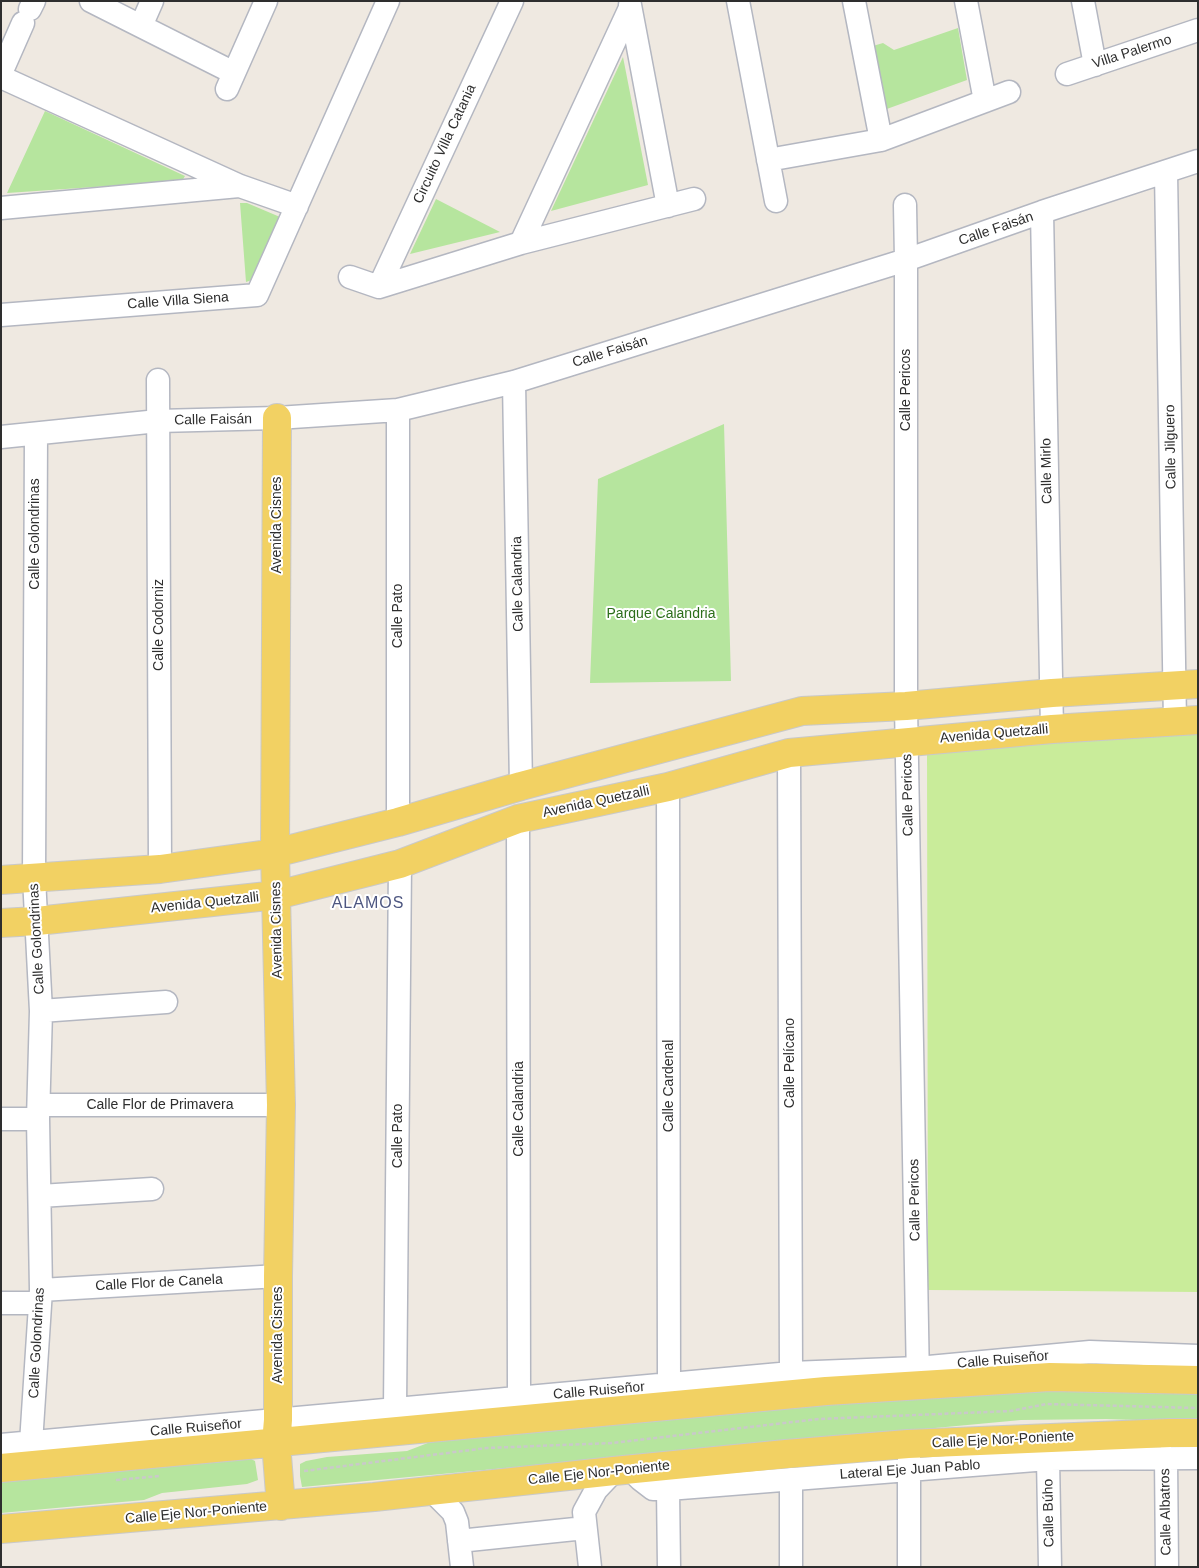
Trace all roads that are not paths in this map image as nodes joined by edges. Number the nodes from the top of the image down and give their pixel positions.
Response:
1 (91, 1) edge
2 (152, 1) edge
3 (266, 1) edge
4 (388, 1) edge
5 (512, 1) edge
6 (738, 1) edge
7 (854, 1) edge
8 (966, 1) edge
9 (1083, 1) edge
10 (630, 4) edge
11 (29, 11) edge
12 (141, 26) junction
13 (1198, 30) edge
14 (1095, 65) junction
15 (1, 73) edge
16 (1067, 74) dead end
17 (1, 77) edge
18 (1009, 92) dead end
19 (985, 101) junction
20 (880, 140) junction
21 (768, 160) junction
22 (1198, 161) edge
23 (1166, 172) junction
24 (240, 186) junction
25 (694, 199) dead end
26 (776, 200) dead end
27 (905, 205) dead end
28 (297, 206) junction
29 (668, 206) junction
30 (1, 208) edge
31 (1042, 212) junction
32 (521, 243) junction
33 (906, 260) junction
34 (350, 277) dead end
35 (379, 287) junction
36 (1, 315) edge
37 (158, 380) dead end
38 (514, 382) junction
39 (398, 410) junction
40 (277, 418) junction
41 (158, 421) junction
42 (36, 434) junction
43 (1, 437) edge
44 (1186, 685) edge
45 (1052, 693) junction
46 (906, 706) junction
47 (1186, 721) edge
48 (1052, 729) junction
49 (907, 741) junction
50 (789, 753) junction
51 (522, 786) junction
52 (668, 787) junction
53 (518, 819) junction
54 (398, 822) junction
55 (275, 853) junction
56 (400, 864) junction
57 (160, 869) junction
58 (34, 878) junction
59 (1, 880) edge
60 (277, 895) junction
61 (37, 921) junction
62 (1, 923) edge
63 (166, 1002) dead end
64 (41, 1012) junction
65 (281, 1105) junction
66 (38, 1112) junction
67 (1, 1119) edge
68 (152, 1189) dead end
69 (40, 1196) junction
70 (278, 1276) junction
71 (41, 1296) junction
72 (1, 1303) edge
73 (1198, 1356) edge
74 (791, 1373) junction
75 (918, 1377) junction
76 (1198, 1380) edge
77 (669, 1384) junction
78 (519, 1398) junction
79 (395, 1408) junction
80 (277, 1431) junction
81 (1198, 1433) edge
82 (31, 1442) junction
83 (1, 1445) edge
84 (909, 1457) junction
85 (1166, 1457) junction
86 (1198, 1458) edge
87 (1048, 1460) junction
88 (1, 1468) edge
89 (622, 1470) junction
90 (791, 1479) junction
91 (668, 1489) junction
92 (432, 1491) junction
93 (281, 1506) junction
94 (586, 1528) junction
95 (1, 1529) edge
96 (459, 1541) junction
97 (462, 1567) edge
98 (590, 1567) edge
99 (668, 1567) edge
100 (791, 1567) edge
101 (909, 1567) edge
102 (1050, 1567) edge
103 (1167, 1567) edge

1 - 12 street
2 - 12 street
3 - 12 street
4 - 28 street, Calle Villa Siena
5 - 35 street, Circuito Villa Catania
6 - 21 street
7 - 20 street
8 - 19 street
9 - 14 street
10 - 29 street
10 - 32 street
11 - 15 street
13 - 14 street, Villa Palermo
14 - 16 street, Villa Palermo
17 - 24 street
18 - 19 street
19 - 20 street
20 - 21 street
21 - 26 street
22 - 23 street, Calle Faisán
23 - 31 street, Calle Faisán
23 - 44 street, Calle Jilguero
24 - 28 street
24 - 30 street
25 - 29 street
27 - 33 street, Calle Pericos
28 - 36 street, Calle Villa Siena
29 - 32 street
31 - 33 street, Calle Faisán
31 - 45 street, Calle Mirlo
32 - 35 street
33 - 38 street, Calle Faisán
33 - 46 street, Calle Pericos
34 - 35 street
37 - 41 street, Calle Codorniz
38 - 39 street, Calle Faisán
38 - 51 street, Calle Calandria
39 - 40 street, Calle Faisán
39 - 54 street, Calle Pato
40 - 41 street, Calle Faisán
40 - 55 main road, Avenida Cisnes
41 - 42 street, Calle Faisán
41 - 57 street, Calle Codorniz
42 - 43 street, Calle Faisán
42 - 58 street, Calle Golondrinas
44 - 45 main road
44 - 47 street, Calle Jilguero
45 - 46 main road
45 - 48 street, Calle Mirlo
46 - 49 street, Calle Pericos
46 - 51 main road
47 - 48 main road, Avenida Quetzalli
48 - 49 main road, Avenida Quetzalli
49 - 50 main road, Avenida Quetzalli
49 - 75 street, Calle Pericos
50 - 52 main road, Avenida Quetzalli
50 - 74 street, Calle Pelícano
51 - 54 main road
52 - 53 main road, Avenida Quetzalli
52 - 77 street, Calle Cardenal
53 - 56 main road, Avenida Quetzalli
53 - 78 street, Calle Calandria
54 - 55 main road
55 - 57 main road
55 - 60 main road, Avenida Cisnes
56 - 60 main road, Avenida Quetzalli
56 - 79 street, Calle Pato
57 - 58 main road
58 - 59 main road
58 - 61 street, Calle Golondrinas
60 - 61 main road, Avenida Quetzalli
60 - 65 main road, Avenida Cisnes
61 - 62 main road, Avenida Quetzalli
61 - 64 street, Calle Golondrinas
63 - 64 street
64 - 66 street, Calle Golondrinas
65 - 66 street, Calle Flor de Primavera
65 - 70 main road, Avenida Cisnes
66 - 67 street, Calle Flor de Primavera
66 - 69 street, Calle Golondrinas
68 - 69 street
69 - 71 street, Calle Golondrinas
70 - 71 street, Calle Flor de Canela
70 - 80 main road, Avenida Cisnes
71 - 72 street, Calle Flor de Canela
71 - 82 street, Calle Golondrinas
73 - 75 street, Calle Ruiseñor
74 - 75 street, Calle Ruiseñor
74 - 77 street, Calle Ruiseñor
75 - 76 main road
75 - 80 main road
77 - 78 street, Calle Ruiseñor
78 - 79 street, Calle Ruiseñor
79 - 80 street, Calle Ruiseñor
80 - 82 street, Calle Ruiseñor
80 - 88 main road
80 - 93 main road, Avenida Cisnes
81 - 84 main road, Calle Eje Nor-Poniente
82 - 83 street, Calle Ruiseñor
84 - 87 street, Lateral Eje Juan Pablo
84 - 89 main road, Calle Eje Nor-Poniente
84 - 90 street, Lateral Eje Juan Pablo
84 - 101 street
85 - 86 street, Lateral Eje Juan Pablo
85 - 87 street, Lateral Eje Juan Pablo
85 - 103 street, Calle Albatros
87 - 102 street, Calle Búho
89 - 91 street, Lateral Eje Juan Pablo
89 - 92 main road, Calle Eje Nor-Poniente
89 - 94 street
90 - 91 street, Lateral Eje Juan Pablo
90 - 100 street
91 - 99 street
92 - 93 main road, Calle Eje Nor-Poniente
92 - 96 street
93 - 95 main road, Calle Eje Nor-Poniente
94 - 96 street
94 - 98 street
96 - 97 street

